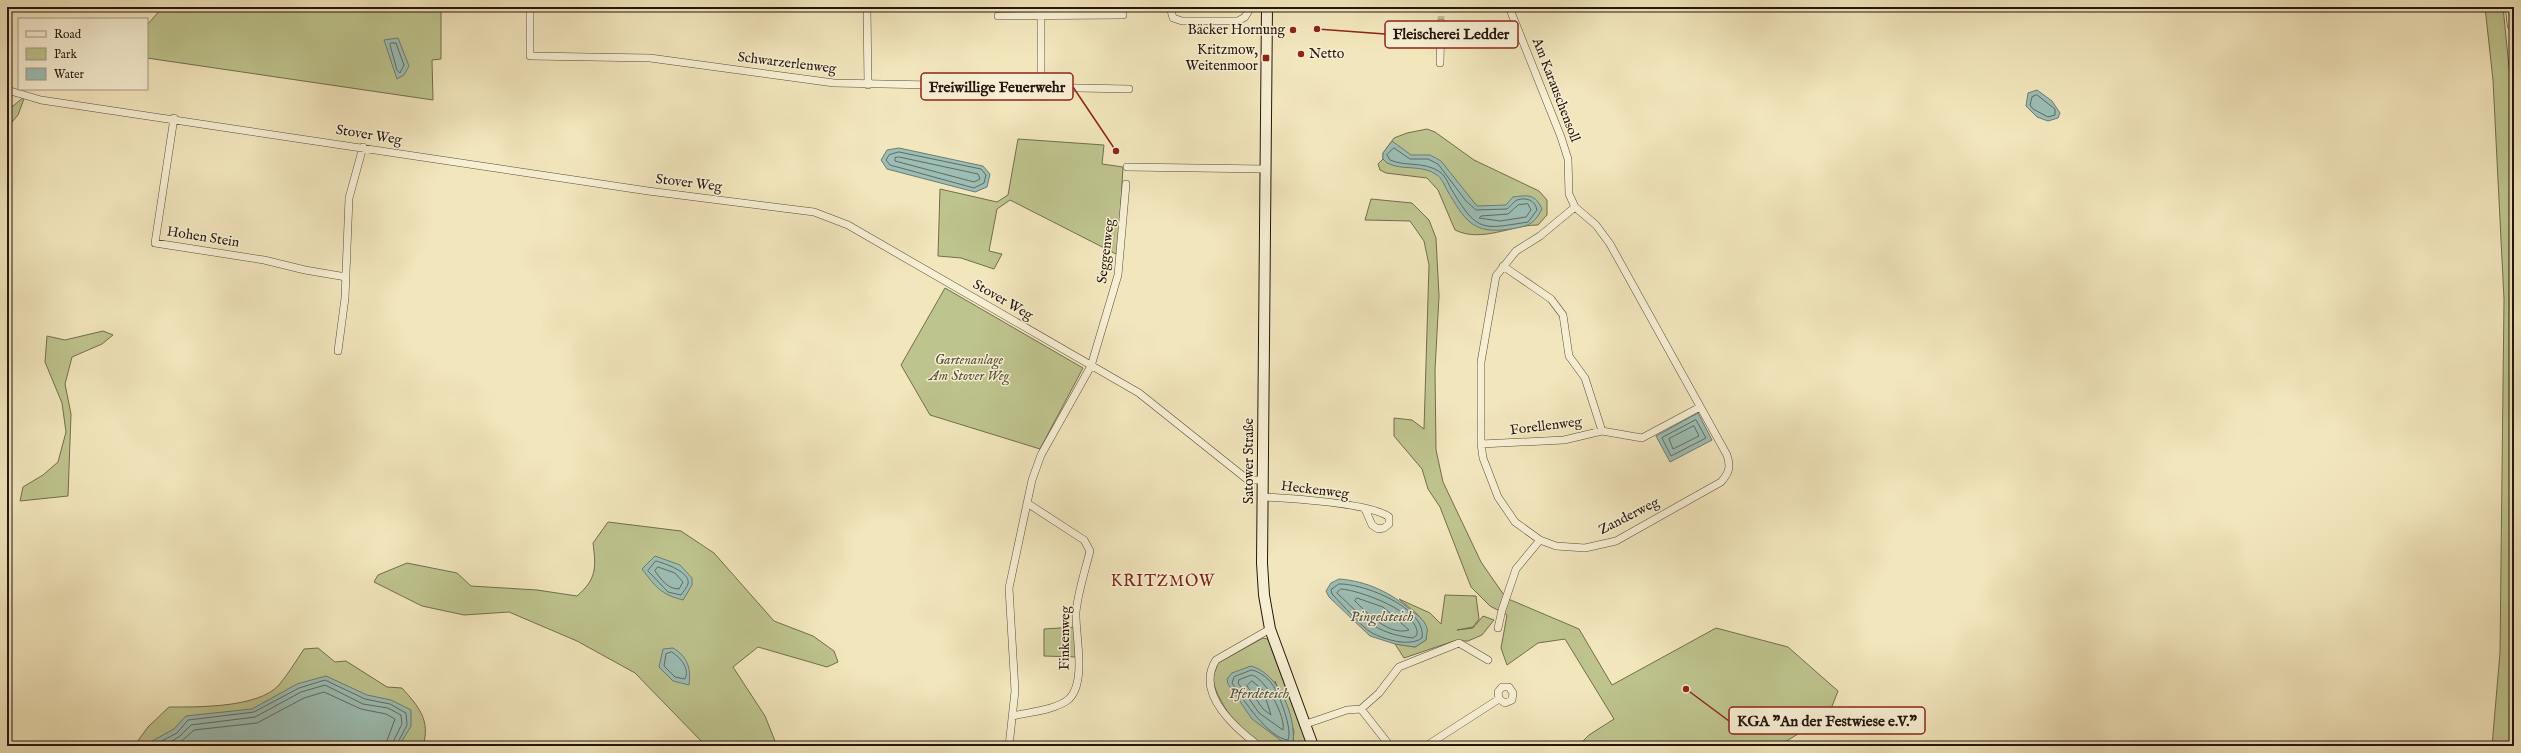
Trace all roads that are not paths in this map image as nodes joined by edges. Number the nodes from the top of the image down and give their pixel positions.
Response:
1 (530, 7) edge
2 (867, 7) edge
3 (1041, 7) edge
4 (1170, 7) edge
5 (1251, 7) edge
6 (1267, 7) edge
7 (1509, 7) edge
8 (2512, 7) edge
9 (1123, 14) dead end
10 (1040, 15) junction
11 (998, 16) dead end
12 (1441, 23) tunnel mouth
13 (2514, 25) edge
14 (1440, 63) dead end
15 (868, 85) junction
16 (1040, 86) junction
17 (1129, 89) dead end
18 (7, 90) edge
19 (174, 118) junction
20 (363, 147) junction
21 (1127, 167) dead end
22 (1265, 169) junction
23 (1126, 184) dead end
24 (1575, 207) junction
25 (1503, 266) junction
26 (346, 277) junction
27 (338, 351) dead end
28 (1091, 366) junction
29 (1700, 407) junction
30 (1602, 432) junction
31 (1481, 444) junction
32 (1262, 480) junction
33 (1262, 497) junction
34 (1027, 503) junction
35 (1365, 509) dead end
36 (1540, 540) junction
37 (1498, 628) dead end
38 (1270, 629) junction
39 (1488, 660) dead end
40 (1498, 699) dead end
41 (1361, 709) junction
42 (1013, 716) junction
43 (1306, 724) junction
44 (1009, 746) edge
45 (1259, 746) edge
46 (1313, 746) edge
47 (1390, 746) edge
48 (1426, 746) edge

1 - 15 street, Schwarzerlenweg
2 - 15 street
3 - 10 street
4 - 5 street
6 - 22 main road, Satower Straße
7 - 24 street, Am Karauschensoll
8 - 13 highway
9 - 10 street
10 - 11 street
10 - 16 street
12 - 14 street
15 - 16 street, Schwarzerlenweg
16 - 17 street
18 - 19 street, Stover Weg
19 - 20 street, Stover Weg
19 - 26 street, Hohen Stein
20 - 26 street
20 - 28 street, Stover Weg
21 - 22 street
22 - 32 main road, Satower Straße
23 - 28 street, Seggenweg
24 - 25 street, Zanderweg
24 - 29 street, Zanderweg
25 - 30 street
25 - 31 street, Zanderweg
26 - 27 street
28 - 32 street, Stover Weg
28 - 34 street
29 - 30 street, Forellenweg
29 - 36 street, Zanderweg
30 - 31 street, Forellenweg
31 - 36 street, Zanderweg
32 - 33 main road, Satower Straße
33 - 35 street, Heckenweg
33 - 38 main road, Satower Straße
34 - 42 street
34 - 42 street, Finkenweg
36 - 37 street
38 - 43 main road, Satower Straße
38 - 45 street
39 - 41 street
40 - 48 street
41 - 43 street
41 - 47 street
42 - 44 street
43 - 46 main road, Satower Straße

